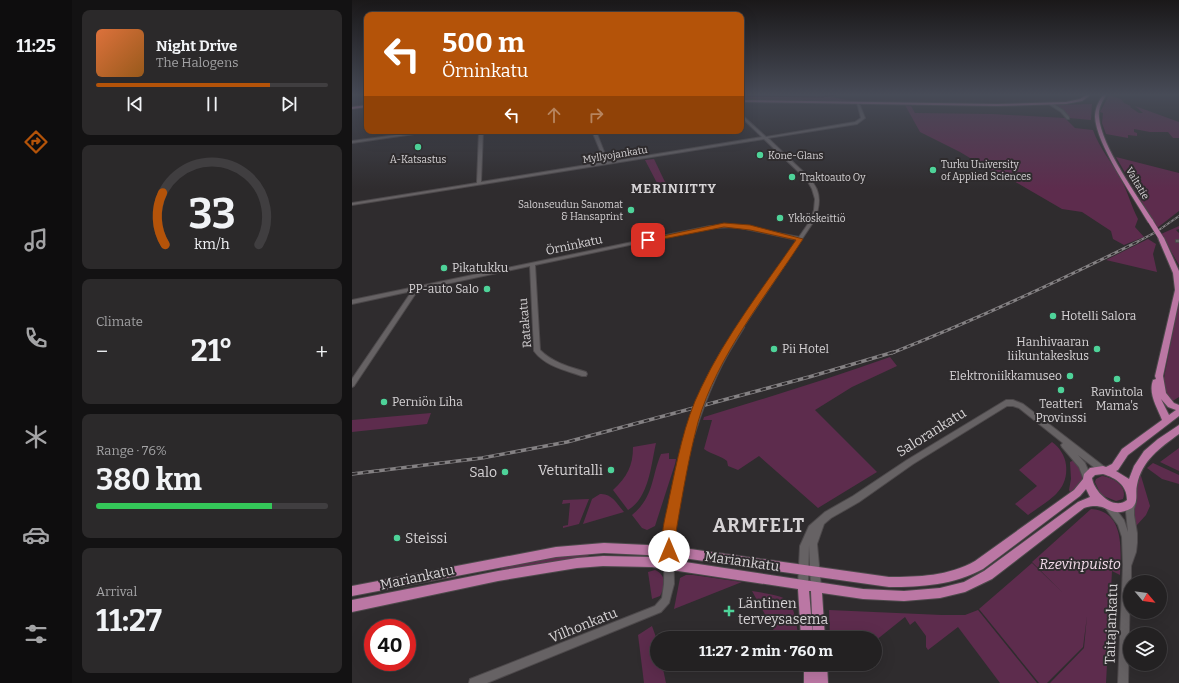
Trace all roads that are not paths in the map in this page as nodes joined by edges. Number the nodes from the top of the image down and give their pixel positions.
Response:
1 (752, 126) edge
2 (839, 126) edge
3 (1099, 126) edge
4 (411, 134) edge
5 (481, 134) edge
6 (595, 134) edge
7 (765, 138) junction
8 (352, 142) edge
9 (607, 163) junction
10 (479, 184) junction
11 (352, 204) edge
12 (800, 239) junction
13 (532, 264) junction
14 (1176, 271) junction
15 (1179, 279) edge
16 (416, 289) junction
17 (352, 302) edge
18 (584, 374) dead end
19 (1159, 376) junction
20 (352, 384) edge
21 (1179, 408) edge
22 (1179, 412) edge
23 (1167, 421) junction
24 (1179, 429) edge
25 (1057, 436) junction
26 (1105, 470) junction
27 (1087, 479) junction
28 (1131, 490) junction
29 (1132, 502) junction
30 (1104, 503) junction
31 (820, 522) junction
32 (669, 551) junction
33 (669, 565) junction
34 (1127, 566) junction
35 (803, 570) junction
36 (814, 572) junction
37 (803, 585) junction
38 (816, 587) junction
39 (352, 591) edge
40 (352, 606) edge
41 (806, 631) edge
42 (819, 631) edge
43 (810, 671) edge
44 (821, 671) edge
45 (474, 683) edge
46 (810, 683) edge
47 (822, 683) edge
48 (1123, 683) edge

1 - 7 street, Vilhonkatu
2 - 7 street, Myllyojankatu
3 - 14 main road, Valtatie, bridge
4 - 8 street
5 - 10 street
6 - 9 street
7 - 9 street, Myllyojankatu
7 - 12 street, Vilhonkatu
9 - 10 street, Myllyojankatu
10 - 11 street, Myllyojankatu
12 - 13 street, Örninkatu
12 - 32 street, Vilhonkatu, bridge
13 - 16 street, Örninkatu
13 - 18 street, Ratakatu
14 - 15 main road, Valtatie
14 - 19 main road
16 - 17 street, Örninkatu
16 - 20 street
19 - 21 main road
19 - 23 main road
22 - 23 main road
23 - 26 main road
24 - 28 main road
25 - 26 street, Salorankatu
25 - 27 street, Salorankatu
25 - 31 street, Salorankatu
26 - 27 main road
26 - 28 main road
27 - 30 main road
27 - 36 main road, Mariankatu
28 - 29 main road
29 - 30 main road
29 - 34 street, Taitajankatu
30 - 34 street, Taitajankatu
30 - 38 main road, Mariankatu
31 - 35 street, Salorankatu
31 - 36 street
32 - 33 street, Vilhonkatu
32 - 35 main road, Mariankatu
32 - 39 main road, Mariankatu
33 - 37 main road, Mariankatu
33 - 40 main road, Mariankatu
33 - 45 street, Vilhonkatu
34 - 48 street, Taitajankatu
35 - 36 main road, Mariankatu
35 - 37 street, Salorankatu
36 - 38 street
37 - 38 main road, Mariankatu
37 - 41 main road
38 - 42 main road
43 - 46 main road
44 - 47 main road

